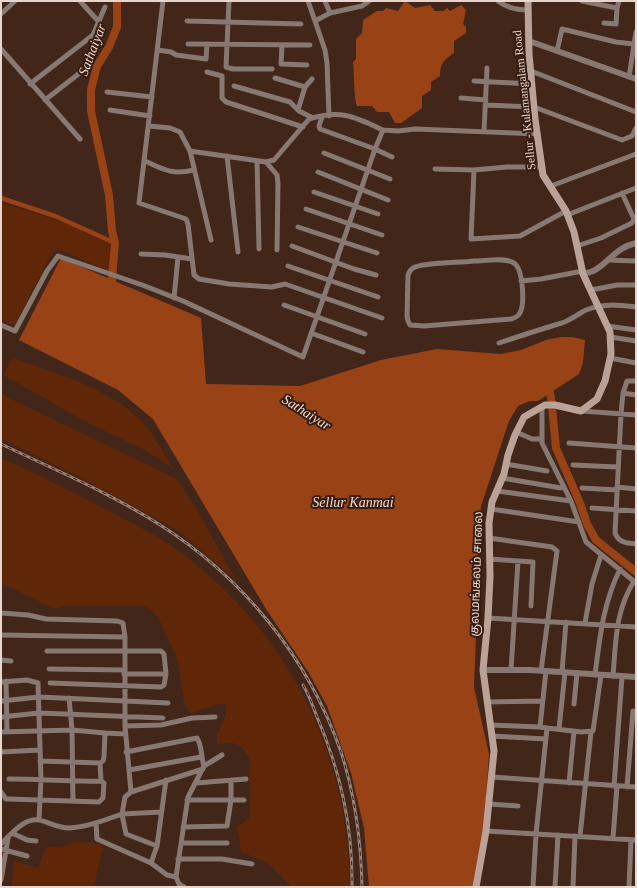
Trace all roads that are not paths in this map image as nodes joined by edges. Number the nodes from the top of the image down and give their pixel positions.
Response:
1 (16, 1) edge
2 (80, 1) edge
3 (163, 1) edge
4 (229, 1) edge
5 (308, 1) edge
6 (325, 1) edge
7 (369, 1) edge
8 (498, 1) edge
9 (528, 1) edge
10 (582, 1) edge
11 (619, 1) edge
12 (105, 7) dead end
13 (617, 8) junction
14 (528, 10) junction
15 (330, 13) junction
16 (1, 14) edge
17 (187, 21) dead end
18 (315, 21) junction
19 (99, 22) junction
20 (228, 22) junction
21 (604, 23) dead end
22 (301, 24) dead end
23 (636, 32) edge
24 (529, 40) junction
25 (188, 44) dead end
26 (207, 44) junction
27 (227, 44) junction
28 (634, 44) junction
29 (282, 45) junction
30 (310, 45) dead end
31 (1, 49) edge
32 (158, 50) junction
33 (557, 51) junction
34 (307, 65) dead end
35 (487, 68) dead end
36 (272, 69) dead end
37 (531, 71) junction
38 (81, 72) dead end
39 (207, 72) dead end
40 (629, 77) junction
41 (275, 78) dead end
42 (312, 79) dead end
43 (636, 79) edge
44 (474, 81) dead end
45 (487, 82) junction
46 (30, 84) junction
47 (532, 84) junction
48 (234, 86) dead end
49 (305, 88) junction
50 (107, 92) dead end
51 (152, 97) junction
52 (461, 98) dead end
53 (45, 100) junction
54 (486, 103) junction
55 (534, 107) junction
56 (110, 110) dead end
57 (298, 110) junction
58 (636, 112) edge
59 (150, 116) junction
60 (322, 116) junction
61 (328, 116) junction
62 (313, 118) junction
63 (149, 126) junction
64 (303, 127) junction
65 (636, 128) edge
66 (383, 130) junction
67 (484, 132) junction
68 (538, 134) junction
69 (632, 136) junction
70 (80, 139) dead end
71 (635, 141) edge
72 (375, 148) junction
73 (190, 151) junction
74 (324, 153) dead end
75 (636, 154) edge
76 (227, 156) junction
77 (392, 157) dead end
78 (145, 161) junction
79 (257, 161) junction
80 (266, 162) junction
81 (542, 167) junction
82 (435, 169) dead end
83 (194, 170) junction
84 (368, 170) junction
85 (474, 170) junction
86 (318, 172) dead end
87 (390, 179) dead end
88 (551, 186) junction
89 (361, 188) junction
90 (636, 188) edge
91 (314, 192) dead end
92 (622, 193) junction
93 (388, 200) dead end
94 (355, 207) junction
95 (306, 209) dead end
96 (567, 213) junction
97 (378, 214) dead end
98 (349, 224) junction
99 (298, 227) dead end
100 (382, 235) dead end
101 (211, 240) dead end
102 (343, 242) junction
103 (636, 243) edge
104 (292, 246) dead end
105 (577, 246) junction
106 (259, 249) dead end
107 (276, 250) dead end
108 (238, 252) dead end
109 (377, 253) dead end
110 (141, 254) dead end
111 (178, 257) junction
112 (192, 259) junction
113 (607, 260) junction
114 (636, 261) edge
115 (336, 262) junction
116 (288, 266) dead end
117 (583, 272) junction
118 (376, 275) dead end
119 (330, 281) junction
120 (521, 281) junction
121 (636, 285) edge
122 (591, 290) junction
123 (324, 297) junction
124 (378, 297) dead end
125 (174, 298) junction
126 (284, 305) dead end
127 (598, 306) junction
128 (636, 307) edge
129 (317, 317) junction
130 (382, 318) dead end
131 (1, 325) edge
132 (607, 326) junction
133 (636, 330) edge
134 (311, 333) junction
135 (365, 334) dead end
136 (610, 337) junction
137 (636, 341) edge
138 (499, 343) dead end
139 (363, 352) dead end
140 (610, 358) junction
141 (636, 363) edge
142 (636, 381) edge
143 (623, 393) junction
144 (636, 395) edge
145 (543, 406) junction
146 (581, 411) junction
147 (621, 414) junction
148 (636, 416) edge
149 (516, 432) junction
150 (542, 439) junction
151 (568, 442) dead end
152 (619, 446) junction
153 (636, 448) edge
154 (506, 464) junction
155 (573, 466) dead end
156 (618, 468) junction
157 (547, 471) dead end
158 (502, 478) junction
159 (560, 488) dead end
160 (582, 488) dead end
161 (636, 488) edge
162 (617, 489) junction
163 (496, 491) junction
164 (571, 501) junction
165 (592, 508) dead end
166 (491, 509) junction
167 (616, 510) junction
168 (636, 512) edge
169 (579, 522) junction
170 (489, 538) junction
171 (636, 544) edge
172 (601, 555) junction
173 (489, 560) junction
174 (518, 560) junction
175 (620, 569) junction
176 (635, 582) edge
177 (531, 606) dead end
178 (1, 613) edge
179 (488, 618) junction
180 (515, 619) junction
181 (548, 621) junction
182 (566, 622) junction
183 (585, 624) junction
184 (601, 625) junction
185 (617, 626) junction
186 (636, 627) edge
187 (1, 635) edge
188 (125, 637) junction
189 (47, 651) dead end
190 (125, 651) junction
191 (1, 660) edge
192 (11, 660) dead end
193 (49, 669) dead end
194 (483, 670) junction
195 (511, 670) junction
196 (544, 671) junction
197 (124, 672) junction
198 (563, 672) junction
199 (577, 673) junction
200 (166, 674) junction
201 (598, 675) junction
202 (613, 676) junction
203 (622, 677) junction
204 (636, 677) edge
205 (4, 682) edge
206 (50, 683) dead end
207 (124, 685) junction
208 (39, 697) junction
209 (69, 698) junction
210 (4, 700) edge
211 (124, 701) junction
212 (543, 701) junction
213 (168, 702) dead end
214 (487, 702) junction
215 (574, 704) dead end
216 (633, 711) dead end
217 (39, 713) junction
218 (71, 715) junction
219 (4, 716) edge
220 (124, 717) junction
221 (215, 717) dead end
222 (163, 718) dead end
223 (490, 725) junction
224 (125, 726) junction
225 (540, 727) junction
226 (547, 728) junction
227 (559, 729) junction
228 (39, 730) junction
229 (72, 730) junction
230 (574, 731) junction
231 (4, 732) edge
232 (592, 732) junction
233 (105, 733) junction
234 (125, 734) junction
235 (492, 736) junction
236 (546, 739) junction
237 (40, 750) junction
238 (1, 752) edge
239 (126, 752) junction
240 (222, 756) dead end
241 (201, 757) junction
242 (40, 761) junction
243 (72, 762) junction
244 (100, 763) junction
245 (204, 767) junction
246 (129, 770) junction
247 (492, 777) junction
248 (9, 779) dead end
249 (41, 779) junction
250 (246, 779) dead end
251 (166, 780) junction
252 (232, 780) junction
253 (101, 781) junction
254 (542, 781) junction
255 (73, 782) junction
256 (196, 783) junction
257 (569, 783) junction
258 (585, 784) junction
259 (615, 786) junction
260 (627, 787) junction
261 (636, 787) edge
262 (1, 792) edge
263 (131, 792) junction
264 (40, 799) junction
265 (187, 800) junction
266 (231, 800) junction
267 (244, 800) dead end
268 (74, 801) junction
269 (489, 804) junction
270 (518, 806) dead end
271 (160, 812) junction
272 (122, 814) junction
273 (39, 820) junction
274 (96, 823) junction
275 (183, 827) junction
276 (486, 831) junction
277 (536, 834) junction
278 (558, 835) junction
279 (10, 836) junction
280 (577, 836) junction
281 (613, 838) junction
282 (634, 840) edge
283 (36, 842) dead end
284 (181, 843) junction
285 (227, 843) dead end
286 (1, 844) edge
287 (157, 846) junction
288 (4, 850) edge
289 (27, 856) dead end
290 (178, 859) junction
291 (152, 863) junction
292 (252, 864) dead end
293 (176, 877) junction
294 (1, 880) edge
295 (184, 887) edge
296 (476, 887) edge
297 (533, 887) edge
298 (555, 887) edge
299 (573, 887) edge
300 (629, 887) edge

1 - 16 street
2 - 19 street
3 - 32 street
4 - 20 street
5 - 18 street
6 - 15 street
7 - 15 street
8 - 14 street
9 - 14 main road, Sellur - Kulamangalam Road
10 - 13 street
11 - 13 street
12 - 19 street
13 - 21 street
14 - 24 main road, Sellur - Kulamangalam Road
15 - 18 street
17 - 20 street
18 - 61 street
19 - 46 street
20 - 22 street
20 - 27 street
23 - 28 street
24 - 33 street
24 - 37 main road, Sellur - Kulamangalam Road
25 - 26 street
26 - 27 street
26 - 32 street
27 - 29 street
27 - 36 street
28 - 33 street
28 - 40 street
29 - 30 street
29 - 34 street
31 - 46 street
32 - 51 street
33 - 40 street
35 - 45 street
37 - 47 main road, Sellur - Kulamangalam Road
37 - 58 street
38 - 53 street
39 - 64 street
40 - 43 street
41 - 49 street
42 - 49 street
44 - 45 street
45 - 47 street
45 - 54 street
46 - 53 street
47 - 55 main road, Sellur - Kulamangalam Road
48 - 57 street
49 - 57 street
50 - 51 street
51 - 59 street
52 - 54 street
53 - 70 street
54 - 55 street
54 - 67 street
55 - 68 main road, Sellur - Kulamangalam Road
55 - 69 street
56 - 59 street
57 - 62 street
59 - 63 street
60 - 61 street
60 - 62 street
60 - 72 street
61 - 66 street
62 - 64 street
63 - 73 street
63 - 78 street
64 - 80 street
65 - 69 street
66 - 67 street
66 - 72 street
67 - 68 street
68 - 81 main road, Sellur - Kulamangalam Road
69 - 71 street
72 - 77 street
72 - 84 street
73 - 76 street
73 - 83 street
74 - 84 street
75 - 88 street
76 - 79 street
76 - 108 street
78 - 83 street
78 - 112 street
79 - 80 street
79 - 106 street
80 - 107 street
81 - 85 street
81 - 88 main road, Sellur - Kulamangalam Road
82 - 85 street
83 - 101 street
84 - 87 street
84 - 89 street
85 - 96 street
86 - 89 street
88 - 96 main road, Sellur - Kulamangalam Road
89 - 93 street
89 - 94 street
90 - 92 street
91 - 94 street
92 - 96 street
92 - 105 street
94 - 97 street
94 - 98 street
95 - 98 street
96 - 105 main road, Sellur - Kulamangalam Road
98 - 100 street
98 - 102 street
99 - 102 street
102 - 109 street
102 - 115 street
103 - 113 street
104 - 115 street
105 - 117 main road, Sellur - Kulamangalam Road
110 - 111 street
111 - 112 street
111 - 125 street
112 - 123 street
113 - 114 street
113 - 117 street
115 - 118 street
115 - 119 street
116 - 119 street
117 - 120 street
117 - 122 main road, Sellur - Kulamangalam Road
119 - 123 street
119 - 124 street
120 - 120 street
121 - 122 street
122 - 127 main road, Sellur - Kulamangalam Road
123 - 129 street
123 - 130 street
125 - 131 street
125 - 134 street
126 - 129 street
127 - 128 street
127 - 132 main road, Sellur - Kulamangalam Road
127 - 138 street
129 - 134 street
129 - 135 street
132 - 133 street
132 - 136 main road, Sellur - Kulamangalam Road
134 - 139 street
136 - 137 street
136 - 140 main road, Sellur - Kulamangalam Road
140 - 141 street
140 - 146 main road, Sellur - Kulamangalam Road
142 - 143 street
143 - 144 street
143 - 147 street
145 - 146 main road, குலமங்கலம் சாலை
145 - 149 main road, குலமங்கலம் சாலை
145 - 150 street
146 - 147 street
147 - 148 street
147 - 152 street
149 - 150 street
149 - 154 main road, குலமங்கலம் சாலை
150 - 164 street
151 - 152 street
152 - 153 street
152 - 156 street
154 - 157 street
154 - 158 main road, குலமங்கலம் சாலை
155 - 156 street
156 - 162 street
158 - 159 street
158 - 163 main road, குலமங்கலம் சாலை
160 - 162 street
161 - 162 street
162 - 167 street
163 - 164 street
163 - 166 main road, குலமங்கலம் சாலை
164 - 169 street
165 - 167 street
166 - 169 street
166 - 170 main road, குலமங்கலம் சாலை
167 - 168 street
167 - 171 street
169 - 172 street
170 - 173 main road, குலமங்கலம் சாலை
170 - 181 street
172 - 175 street
172 - 183 street
173 - 174 street
173 - 179 main road, குலமங்கலம் சாலை
174 - 177 street
174 - 180 street
175 - 176 street
175 - 184 street
176 - 185 street
178 - 188 street
179 - 180 street
179 - 194 main road, குலமங்கலம் சாலை
180 - 181 street
180 - 195 street
181 - 182 street
181 - 196 street
182 - 183 street
182 - 198 street
183 - 184 street
184 - 185 street
184 - 201 street
185 - 186 street
185 - 202 street
187 - 188 street
188 - 190 street
189 - 190 street
190 - 197 street
190 - 200 street
191 - 192 street
193 - 197 street
194 - 195 street
194 - 214 main road, குலமங்கலம் சாலை
195 - 196 street
196 - 198 street
196 - 212 street
197 - 200 street
197 - 207 street
198 - 199 street
198 - 227 street
199 - 201 street
199 - 215 street
200 - 207 street
201 - 202 street
201 - 232 street
202 - 203 street
203 - 204 street
203 - 259 street
205 - 208 street
205 - 210 street
206 - 207 street
207 - 211 street
208 - 209 street
208 - 210 street
208 - 217 street
209 - 211 street
209 - 218 street
210 - 219 street
211 - 213 street
211 - 220 street
212 - 214 street
212 - 225 street
214 - 223 main road, குலமங்கலம் சாலை
216 - 260 street
217 - 218 street
217 - 219 street
217 - 228 street
218 - 220 street
218 - 229 street
219 - 231 street
220 - 222 street
220 - 224 street
221 - 224 street
223 - 225 street
223 - 235 main road, குலமங்கலம் சாலை
224 - 234 street
225 - 226 street
226 - 227 street
226 - 236 street
227 - 230 street
228 - 229 street
228 - 231 street
228 - 237 street
229 - 233 street
229 - 243 street
230 - 232 street
230 - 257 street
232 - 258 street
233 - 234 street
233 - 244 street
234 - 239 street
235 - 236 street
235 - 247 main road, குலமங்கலம் சாலை
236 - 254 street
237 - 238 street
237 - 242 street
239 - 241 street
239 - 246 street
240 - 245 street
241 - 245 street
241 - 246 street
242 - 243 street
242 - 249 street
243 - 244 street
243 - 255 street
244 - 253 street
245 - 251 street
245 - 256 street
246 - 263 street
247 - 254 street
247 - 269 main road, குலமங்கலம் சாலை
248 - 249 street
249 - 255 street
249 - 264 street
250 - 252 street
251 - 263 street
251 - 271 street
252 - 256 street
252 - 266 street
253 - 255 street
253 - 268 street
254 - 257 street
254 - 277 street
255 - 268 street
256 - 265 street
257 - 258 street
258 - 259 street
258 - 280 street
259 - 260 street
259 - 281 street
260 - 261 street
262 - 264 street
263 - 272 street
264 - 268 street
264 - 273 street
265 - 266 street
265 - 275 street
266 - 267 street
266 - 275 street
269 - 270 street
269 - 276 main road, குலமங்கலம் சாலை
271 - 272 street
271 - 287 street
272 - 274 street
272 - 287 street
273 - 274 street
273 - 279 street
274 - 291 street
275 - 284 street
276 - 277 street
276 - 296 main road, குலமங்கலம் சாலை
277 - 278 street
277 - 297 street
278 - 280 street
278 - 298 street
279 - 283 street
279 - 286 street
279 - 288 street
280 - 281 street
280 - 299 street
281 - 282 street
282 - 300 street
284 - 285 street
284 - 290 street
287 - 291 street
288 - 289 street
288 - 294 street
290 - 292 street
290 - 293 street
291 - 293 street
293 - 295 street

